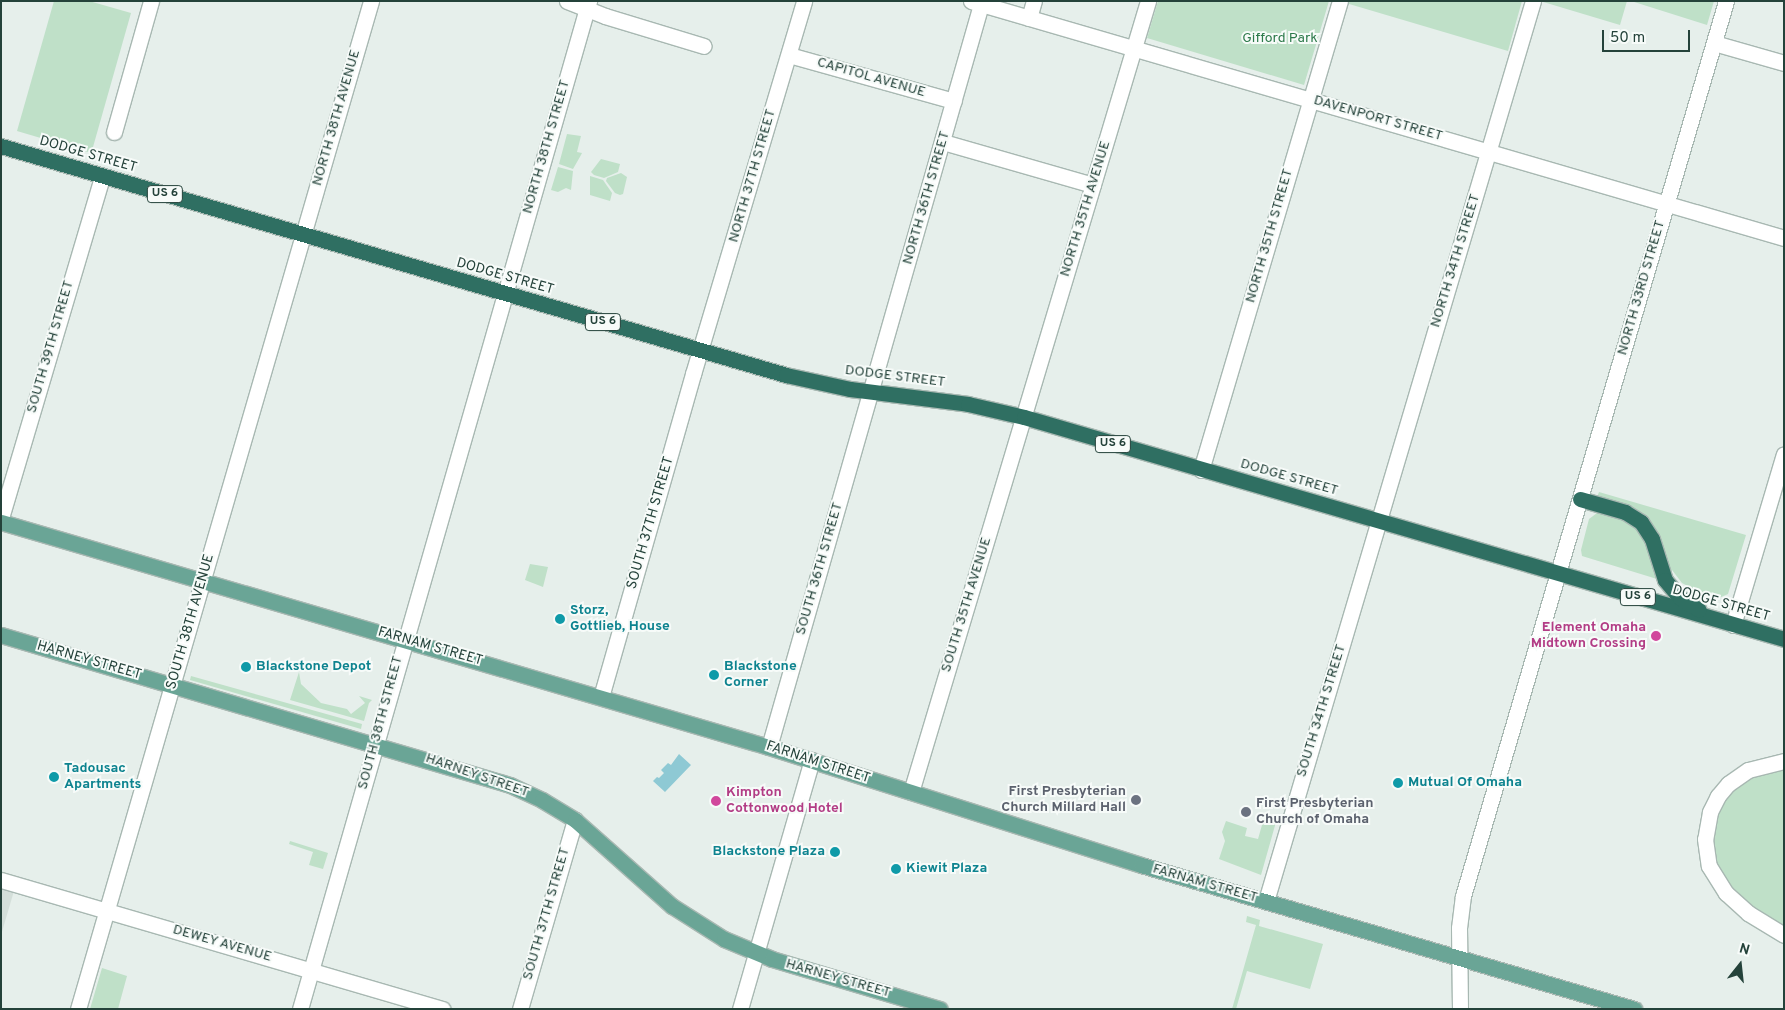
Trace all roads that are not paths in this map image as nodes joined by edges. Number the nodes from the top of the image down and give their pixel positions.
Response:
1 (151, 1) edge
2 (371, 1) edge
3 (567, 1) edge
4 (804, 1) edge
5 (1034, 1) edge
6 (1148, 1) edge
7 (1340, 1) edge
8 (1533, 1) edge
9 (1726, 1) edge
10 (976, 3) edge
11 (588, 5) edge
12 (1029, 18) junction
13 (1714, 43) junction
14 (704, 46) dead end
15 (1134, 48) junction
16 (789, 54) junction
17 (1784, 63) edge
18 (1310, 100) junction
19 (954, 101) junction
20 (114, 132) dead end
21 (943, 142) junction
22 (1, 146) edge
23 (1488, 152) junction
24 (102, 176) junction
25 (1093, 185) junction
26 (1667, 204) junction
27 (303, 234) junction
28 (1784, 238) edge
29 (506, 293) junction
30 (702, 350) junction
31 (872, 391) junction
32 (1024, 417) junction
33 (1784, 454) edge
34 (1201, 470) junction
35 (1580, 499) junction
36 (1, 518) edge
37 (1379, 521) junction
38 (1, 522) edge
39 (1558, 574) junction
40 (203, 581) junction
41 (1718, 620) junction
42 (1733, 625) junction
43 (1, 635) edge
44 (404, 639) junction
45 (1784, 640) edge
46 (172, 685) junction
47 (601, 697) junction
48 (375, 744) junction
49 (769, 747) junction
50 (812, 760) junction
51 (1784, 762) edge
52 (911, 792) junction
53 (575, 820) junction
54 (1, 880) edge
55 (1266, 901) junction
56 (107, 911) junction
57 (1784, 935) edge
58 (756, 954) junction
59 (1459, 958) junction
60 (311, 970) junction
61 (78, 1009) edge
62 (300, 1009) edge
63 (443, 1009) edge
64 (520, 1009) edge
65 (740, 1009) edge
66 (940, 1009) edge
67 (1460, 1009) edge
68 (1634, 1009) edge

1 - 20 street
2 - 27 street, NORTH 38TH AVENUE
3 - 11 street
4 - 16 street, NORTH 37TH STREET
5 - 12 street
6 - 15 street, NORTH 35TH AVENUE
7 - 18 street, NORTH 35TH STREET
8 - 23 street, NORTH 34TH STREET
9 - 13 street, NORTH 33RD STREET
10 - 12 street, DAVENPORT STREET
10 - 19 street, NORTH 36TH STREET
11 - 14 street
11 - 29 street, NORTH 38TH STREET
12 - 15 street, DAVENPORT STREET
13 - 17 street
13 - 26 street, NORTH 33RD STREET
15 - 18 street, DAVENPORT STREET
15 - 25 street, NORTH 35TH AVENUE
16 - 19 street, CAPITOL AVENUE
16 - 30 street, NORTH 37TH STREET
18 - 23 street, DAVENPORT STREET
18 - 34 street, NORTH 35TH STREET
19 - 21 street, NORTH 36TH STREET
21 - 25 street
21 - 31 street, NORTH 36TH STREET
22 - 24 highway, DODGE STREET / US 6
23 - 26 street, DAVENPORT STREET
23 - 37 street, NORTH 34TH STREET
24 - 27 highway, DODGE STREET / US 6
24 - 36 street, SOUTH 39TH STREET
25 - 32 street, NORTH 35TH AVENUE
26 - 28 street, DAVENPORT STREET
26 - 35 street, NORTH 33RD STREET
27 - 29 highway, DODGE STREET / US 6
27 - 40 street, SOUTH 38TH AVENUE
29 - 30 highway, DODGE STREET / US 6
29 - 44 street, SOUTH 38TH STREET
30 - 31 highway, DODGE STREET / US 6
30 - 47 street, SOUTH 37TH STREET
31 - 32 highway, DODGE STREET / US 6
31 - 49 street, SOUTH 36TH STREET
32 - 34 highway, DODGE STREET / US 6
32 - 52 street, SOUTH 35TH AVENUE
33 - 42 street
34 - 37 highway, DODGE STREET / US 6
35 - 39 street, NORTH 33RD STREET
35 - 41 highway
37 - 39 highway, DODGE STREET / US 6
37 - 55 street, SOUTH 34TH STREET
38 - 40 main road, FARNAM STREET
39 - 41 highway, DODGE STREET / US 6
39 - 59 street, NORTH 33RD STREET
40 - 44 main road, FARNAM STREET
40 - 46 street, SOUTH 38TH AVENUE
41 - 42 highway, DODGE STREET / US 6
42 - 45 highway, DODGE STREET / US 6
43 - 46 main road, HARNEY STREET
44 - 47 main road, FARNAM STREET
44 - 48 street, SOUTH 38TH STREET
46 - 48 main road, HARNEY STREET
46 - 56 street, SOUTH 38TH AVENUE
47 - 49 main road, FARNAM STREET
48 - 53 main road, HARNEY STREET
48 - 60 street, SOUTH 38TH STREET
49 - 50 main road, FARNAM STREET
50 - 52 main road, FARNAM STREET
50 - 58 street
51 - 57 street
52 - 55 main road, FARNAM STREET
53 - 58 main road, HARNEY STREET
53 - 64 street, SOUTH 37TH STREET
54 - 56 street, DEWEY AVENUE
55 - 59 main road, FARNAM STREET
56 - 60 street, DEWEY AVENUE
56 - 61 street, SOUTH 38TH AVENUE
58 - 65 street
58 - 66 main road, HARNEY STREET
59 - 67 street, NORTH 33RD STREET
59 - 68 main road, FARNAM STREET
60 - 62 street, SOUTH 38TH STREET
60 - 63 street, DEWEY AVENUE

